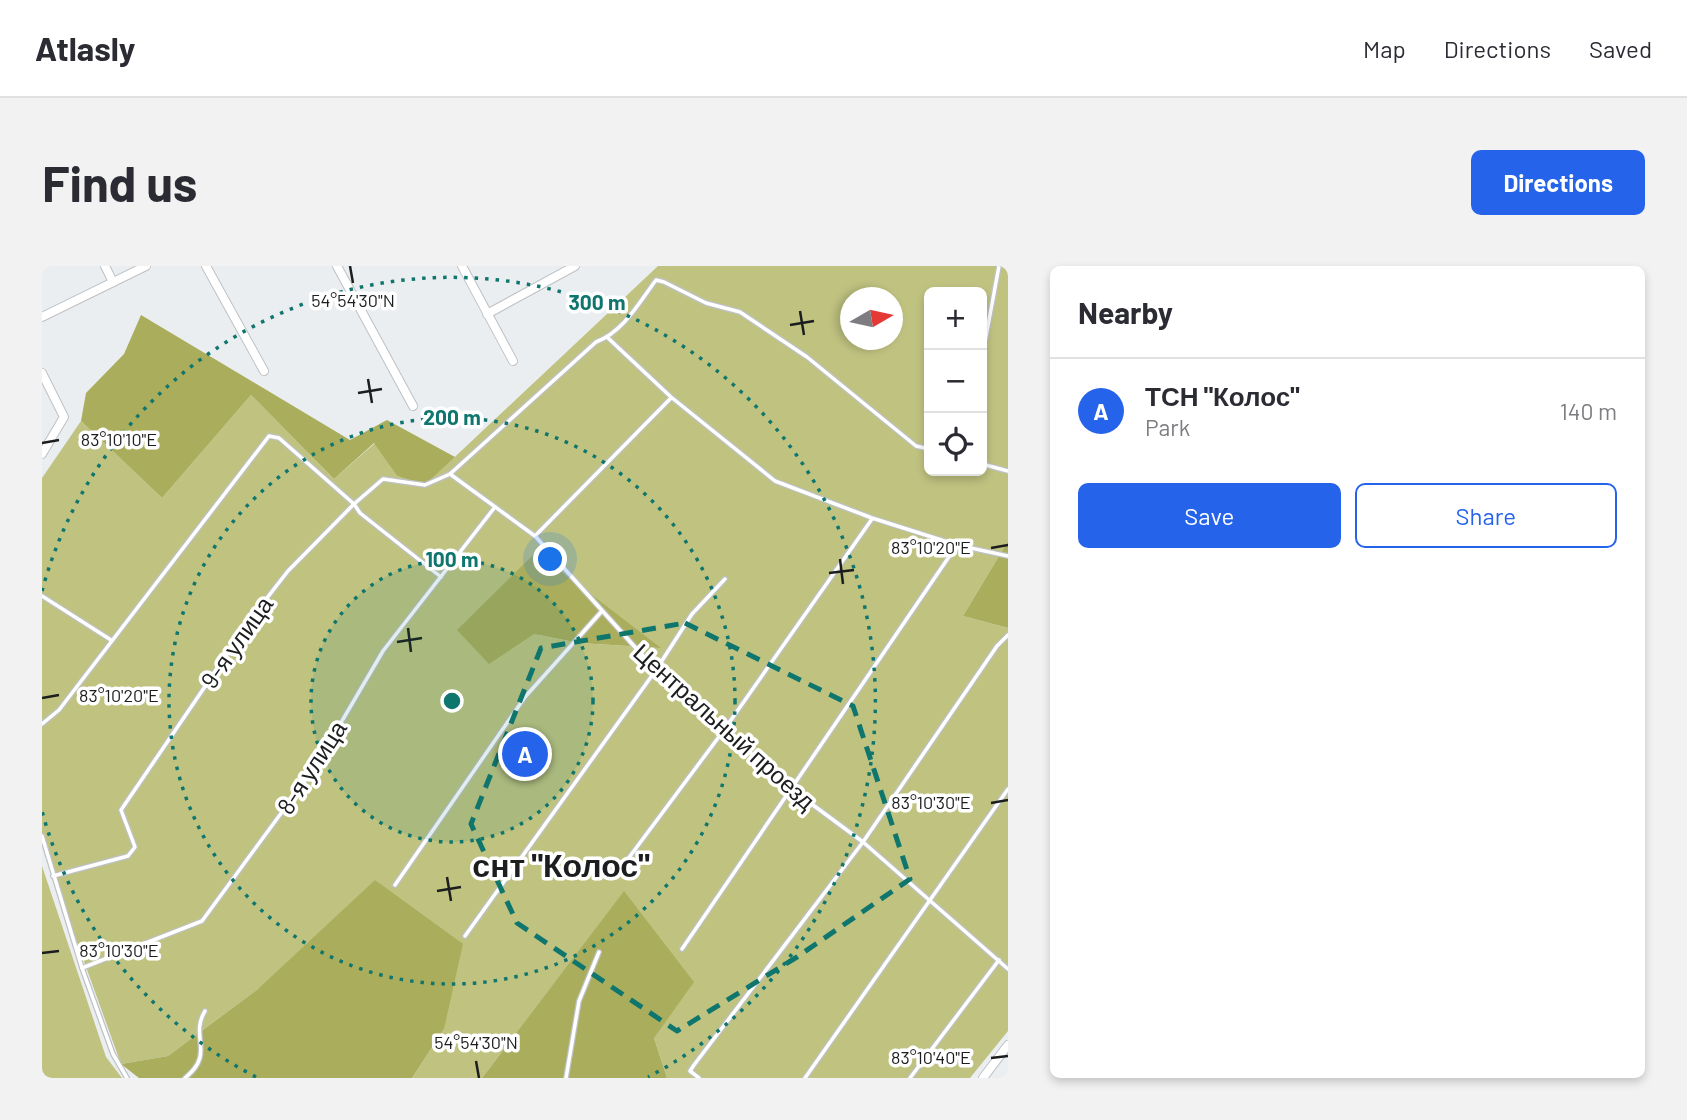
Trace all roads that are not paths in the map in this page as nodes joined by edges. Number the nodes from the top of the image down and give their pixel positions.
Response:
1 (105, 266) edge
2 (146, 266) edge
3 (206, 266) edge
4 (337, 266) edge
5 (462, 266) edge
6 (575, 266) edge
7 (999, 266) edge
8 (113, 282) junction
9 (488, 314) junction
10 (42, 317) edge
11 (608, 338) junction
12 (983, 350) edge
13 (513, 361) dead end
14 (264, 371) dead end
15 (42, 373) edge
16 (671, 397) junction
17 (413, 406) dead end
18 (924, 448) edge
19 (42, 454) edge
20 (987, 465) edge
21 (1008, 471) edge
22 (450, 474) junction
23 (354, 504) junction
24 (495, 507) junction
25 (872, 518) junction
26 (535, 536) junction
27 (957, 545) junction
28 (1008, 556) edge
29 (441, 577) junction
30 (724, 579) dead end
31 (42, 596) edge
32 (602, 611) junction
33 (1008, 635) edge
34 (111, 640) junction
35 (656, 670) junction
36 (42, 724) edge
37 (724, 730) junction
38 (790, 788) junction
39 (1008, 789) edge
40 (42, 836) edge
41 (863, 842) junction
42 (616, 875) dead end
43 (53, 876) junction
44 (396, 885) dead end
45 (929, 902) junction
46 (465, 936) dead end
47 (682, 949) dead end
48 (599, 952) dead end
49 (999, 960) junction
50 (82, 968) junction
51 (1008, 968) edge
52 (205, 1011) dead end
53 (1008, 1045) edge
54 (127, 1078) edge
55 (185, 1078) edge
56 (566, 1078) edge
57 (699, 1078) edge
58 (805, 1078) edge
59 (910, 1078) edge
60 (983, 1078) edge

1 - 8 street
2 - 8 street
3 - 14 street
4 - 17 street
5 - 9 street
6 - 9 street
7 - 12 lane
8 - 10 street
9 - 13 street
11 - 16 lane
11 - 18 lane
11 - 22 lane
15 - 19 street
16 - 25 lane
16 - 26 lane
20 - 21 lane
22 - 23 lane, 9-я улица
22 - 24 lane, Центральный проезд
23 - 29 lane
23 - 34 lane
23 - 43 lane, 9-я улица
24 - 26 lane, Центральный проезд
24 - 29 lane, 8-я улица
25 - 27 lane
25 - 37 lane
26 - 32 lane, Центральный проезд
27 - 28 lane
27 - 38 lane
29 - 50 lane, 8-я улица
30 - 35 lane
31 - 34 lane
32 - 35 lane, Центральный проезд
32 - 44 lane
33 - 41 lane
34 - 36 lane
35 - 37 lane, Центральный проезд
35 - 46 lane
37 - 38 lane, Центральный проезд
37 - 42 lane
38 - 41 lane, Центральный проезд
38 - 47 lane
39 - 45 lane
40 - 43 lane
41 - 45 lane, Центральный проезд
41 - 57 lane
43 - 50 lane
45 - 49 lane, Центральный проезд
45 - 58 lane
48 - 56 lane
49 - 51 lane, Центральный проезд
49 - 59 lane
50 - 54 lane
52 - 55 lane
53 - 60 street

